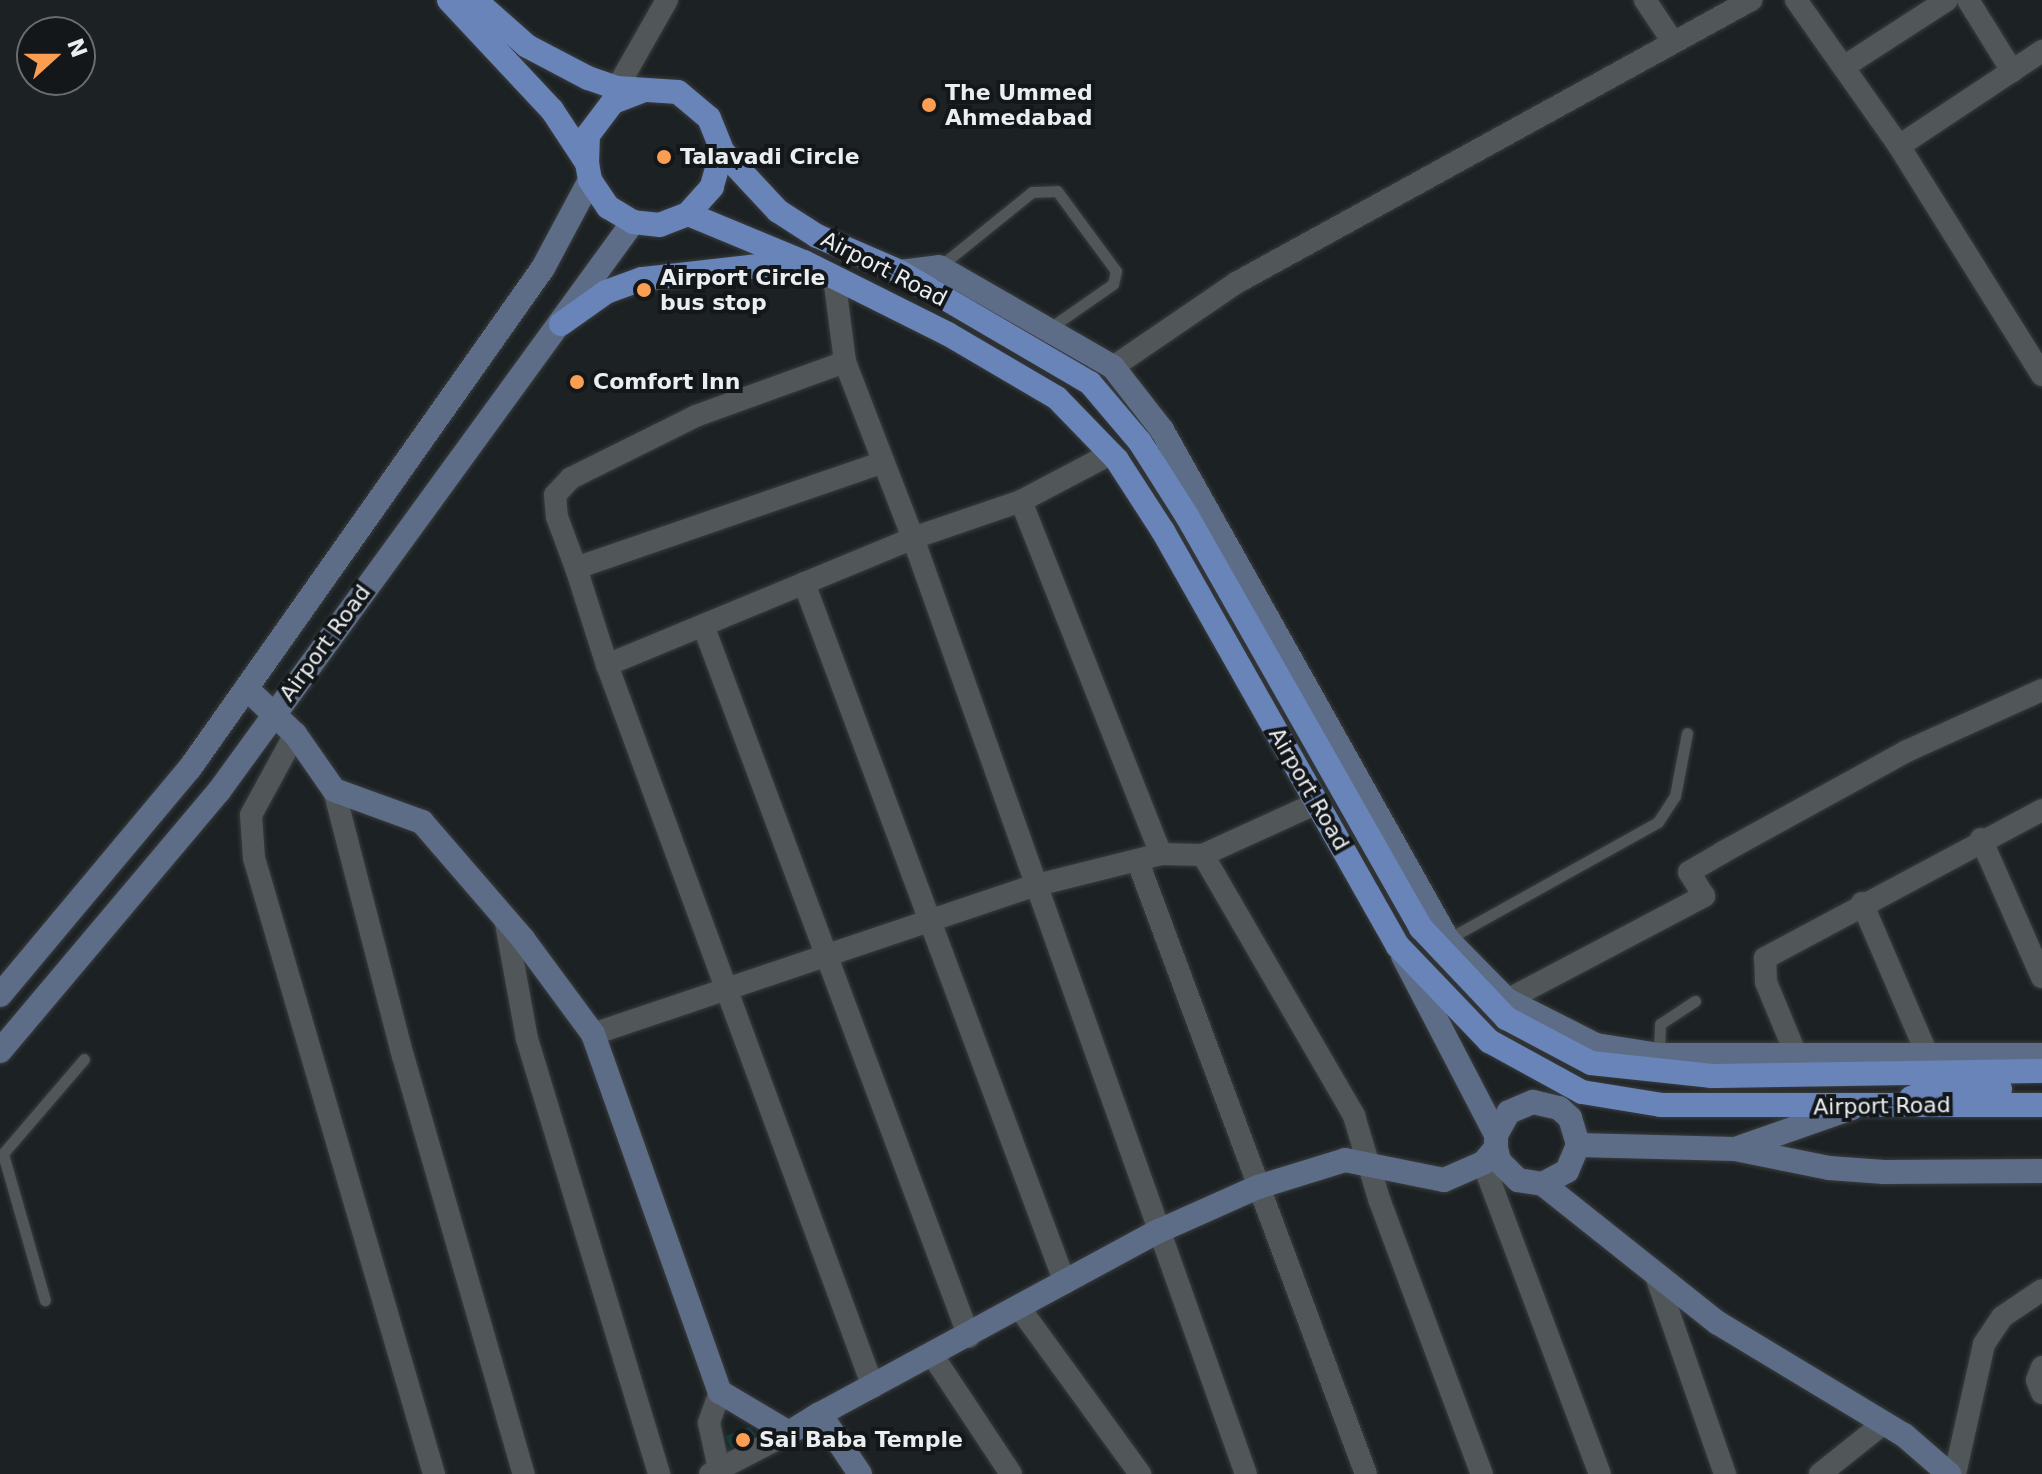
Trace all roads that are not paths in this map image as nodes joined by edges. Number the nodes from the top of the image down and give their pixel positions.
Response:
1 (449, 0) edge
2 (475, 0) edge
3 (667, 0) edge
4 (1645, 0) edge
5 (1751, 0) edge
6 (1796, 0) edge
7 (1947, 0) edge
8 (1968, 0) edge
9 (1673, 42) junction
10 (2042, 51) edge
11 (1845, 66) junction
12 (2012, 71) junction
13 (617, 88) junction
14 (644, 90) junction
15 (1899, 146) junction
16 (722, 151) junction
17 (588, 172) junction
18 (688, 214) junction
19 (633, 222) junction
20 (804, 262) junction
21 (939, 267) junction
22 (900, 272) junction
23 (834, 277) junction
24 (561, 324) junction
25 (1050, 328) junction
26 (845, 362) junction
27 (1113, 367) junction
28 (2042, 375) edge
29 (1110, 454) junction
30 (883, 462) junction
31 (1021, 501) junction
32 (913, 538) junction
33 (576, 568) junction
34 (804, 583) junction
35 (703, 625) junction
36 (607, 665) junction
37 (247, 689) junction
38 (2042, 690) edge
39 (275, 711) junction
40 (1687, 733) dead end
41 (295, 734) junction
42 (334, 790) junction
43 (1317, 803) junction
44 (2042, 810) edge
45 (1981, 839) junction
46 (1161, 854) junction
47 (1203, 855) junction
48 (1138, 862) junction
49 (1037, 885) junction
50 (1862, 903) junction
51 (505, 918) junction
52 (932, 920) junction
53 (2033, 929) edge
54 (1448, 940) junction
55 (1398, 946) junction
56 (826, 954) junction
57 (2042, 977) edge
58 (725, 988) junction
59 (0, 995) edge
60 (1507, 1000) junction
61 (1695, 1001) dead end
62 (593, 1034) junction
63 (0, 1051) edge
64 (1659, 1055) junction
65 (2042, 1055) edge
66 (1928, 1056) junction
67 (1797, 1057) junction
68 (84, 1059) dead end
69 (2042, 1071) edge
70 (1553, 1077) junction
71 (2042, 1078) edge
72 (1546, 1103) junction
73 (2042, 1105) edge
74 (1888, 1107) junction
75 (1852, 1108) junction
76 (1578, 1145) junction
77 (1492, 1149) junction
78 (1735, 1149) junction
79 (1, 1156) edge
80 (1370, 1162) junction
81 (2042, 1171) edge
82 (1543, 1184) junction
83 (1258, 1187) junction
84 (1159, 1231) junction
85 (1656, 1276) junction
86 (1065, 1283) junction
87 (2042, 1290) edge
88 (45, 1300) dead end
89 (1021, 1310) junction
90 (969, 1337) junction
91 (933, 1356) junction
92 (2042, 1367) edge
93 (873, 1387) junction
94 (720, 1392) junction
95 (2042, 1393) edge
96 (820, 1414) junction
97 (1884, 1423) junction
98 (789, 1433) junction
99 (716, 1473) edge
100 (434, 1474) edge
101 (524, 1474) edge
102 (659, 1474) edge
103 (860, 1474) edge
104 (1011, 1474) edge
105 (1140, 1474) edge
106 (1246, 1474) edge
107 (1366, 1474) edge
108 (1482, 1474) edge
109 (1600, 1474) edge
110 (1725, 1474) edge
111 (1820, 1474) edge
112 (1952, 1474) edge

1 - 17 main road
2 - 13 main road
3 - 13 street
4 - 9 street
5 - 9 street
6 - 11 street
7 - 11 street
8 - 12 street
9 - 27 street
10 - 12 street
11 - 15 street
12 - 15 street
13 - 14 main road
14 - 16 main road
14 - 17 main road
15 - 28 street
16 - 18 main road
16 - 22 main road, Airport Road
17 - 19 main road
17 - 37 street, Airport Road
18 - 19 main road
18 - 20 main road, Airport Road
19 - 24 street, Airport Road
20 - 23 main road, Airport Road
20 - 24 main road
21 - 22 street
21 - 25 street
21 - 25 lane
22 - 69 main road, Airport Road
23 - 26 street
23 - 29 main road, Airport Road
24 - 39 street, Airport Road
25 - 27 street
26 - 30 street
26 - 33 street
27 - 54 street
29 - 31 street
29 - 43 main road, Airport Road
30 - 32 street
30 - 33 street
31 - 32 street
31 - 46 street
32 - 34 street
32 - 49 street
33 - 36 street
34 - 35 street
34 - 52 street
35 - 36 street
35 - 56 street
36 - 58 street
37 - 39 street
37 - 59 street, Airport Road
38 - 60 street
39 - 41 street
39 - 63 street, Airport Road
40 - 54 lane
41 - 42 street
41 - 100 street
42 - 51 street
42 - 101 street
43 - 47 street
43 - 55 main road, Airport Road
44 - 45 street
45 - 50 street
45 - 53 street
46 - 47 street
46 - 48 street
47 - 80 street
48 - 49 street
48 - 83 street
49 - 52 street
49 - 84 street
50 - 66 street
50 - 67 street
51 - 62 street
51 - 102 street
52 - 56 street
52 - 86 street
53 - 57 street
54 - 60 street
55 - 70 main road, Airport Road
55 - 77 street
56 - 58 street
56 - 90 street
58 - 62 street
58 - 93 street
60 - 64 street
61 - 64 lane
62 - 94 street
64 - 67 street
65 - 66 street
66 - 67 street
68 - 79 lane
70 - 72 street
70 - 75 main road, Airport Road
71 - 74 main road
72 - 76 street
72 - 77 street
73 - 74 main road, Airport Road
74 - 75 main road, Airport Road
75 - 78 street
76 - 78 street
76 - 82 street
77 - 80 street
77 - 82 street
77 - 109 street
78 - 81 street
79 - 88 lane
80 - 83 street
80 - 108 street
82 - 85 street
83 - 84 street
83 - 107 street
84 - 86 street
84 - 106 street
85 - 97 street
85 - 110 street
86 - 89 street
87 - 112 street
89 - 90 street
89 - 105 street
90 - 91 street
91 - 93 street
91 - 104 street
92 - 95 street
93 - 96 street
94 - 98 street
94 - 99 street
96 - 98 street
96 - 103 street
97 - 111 street
97 - 112 street
98 - 99 street

